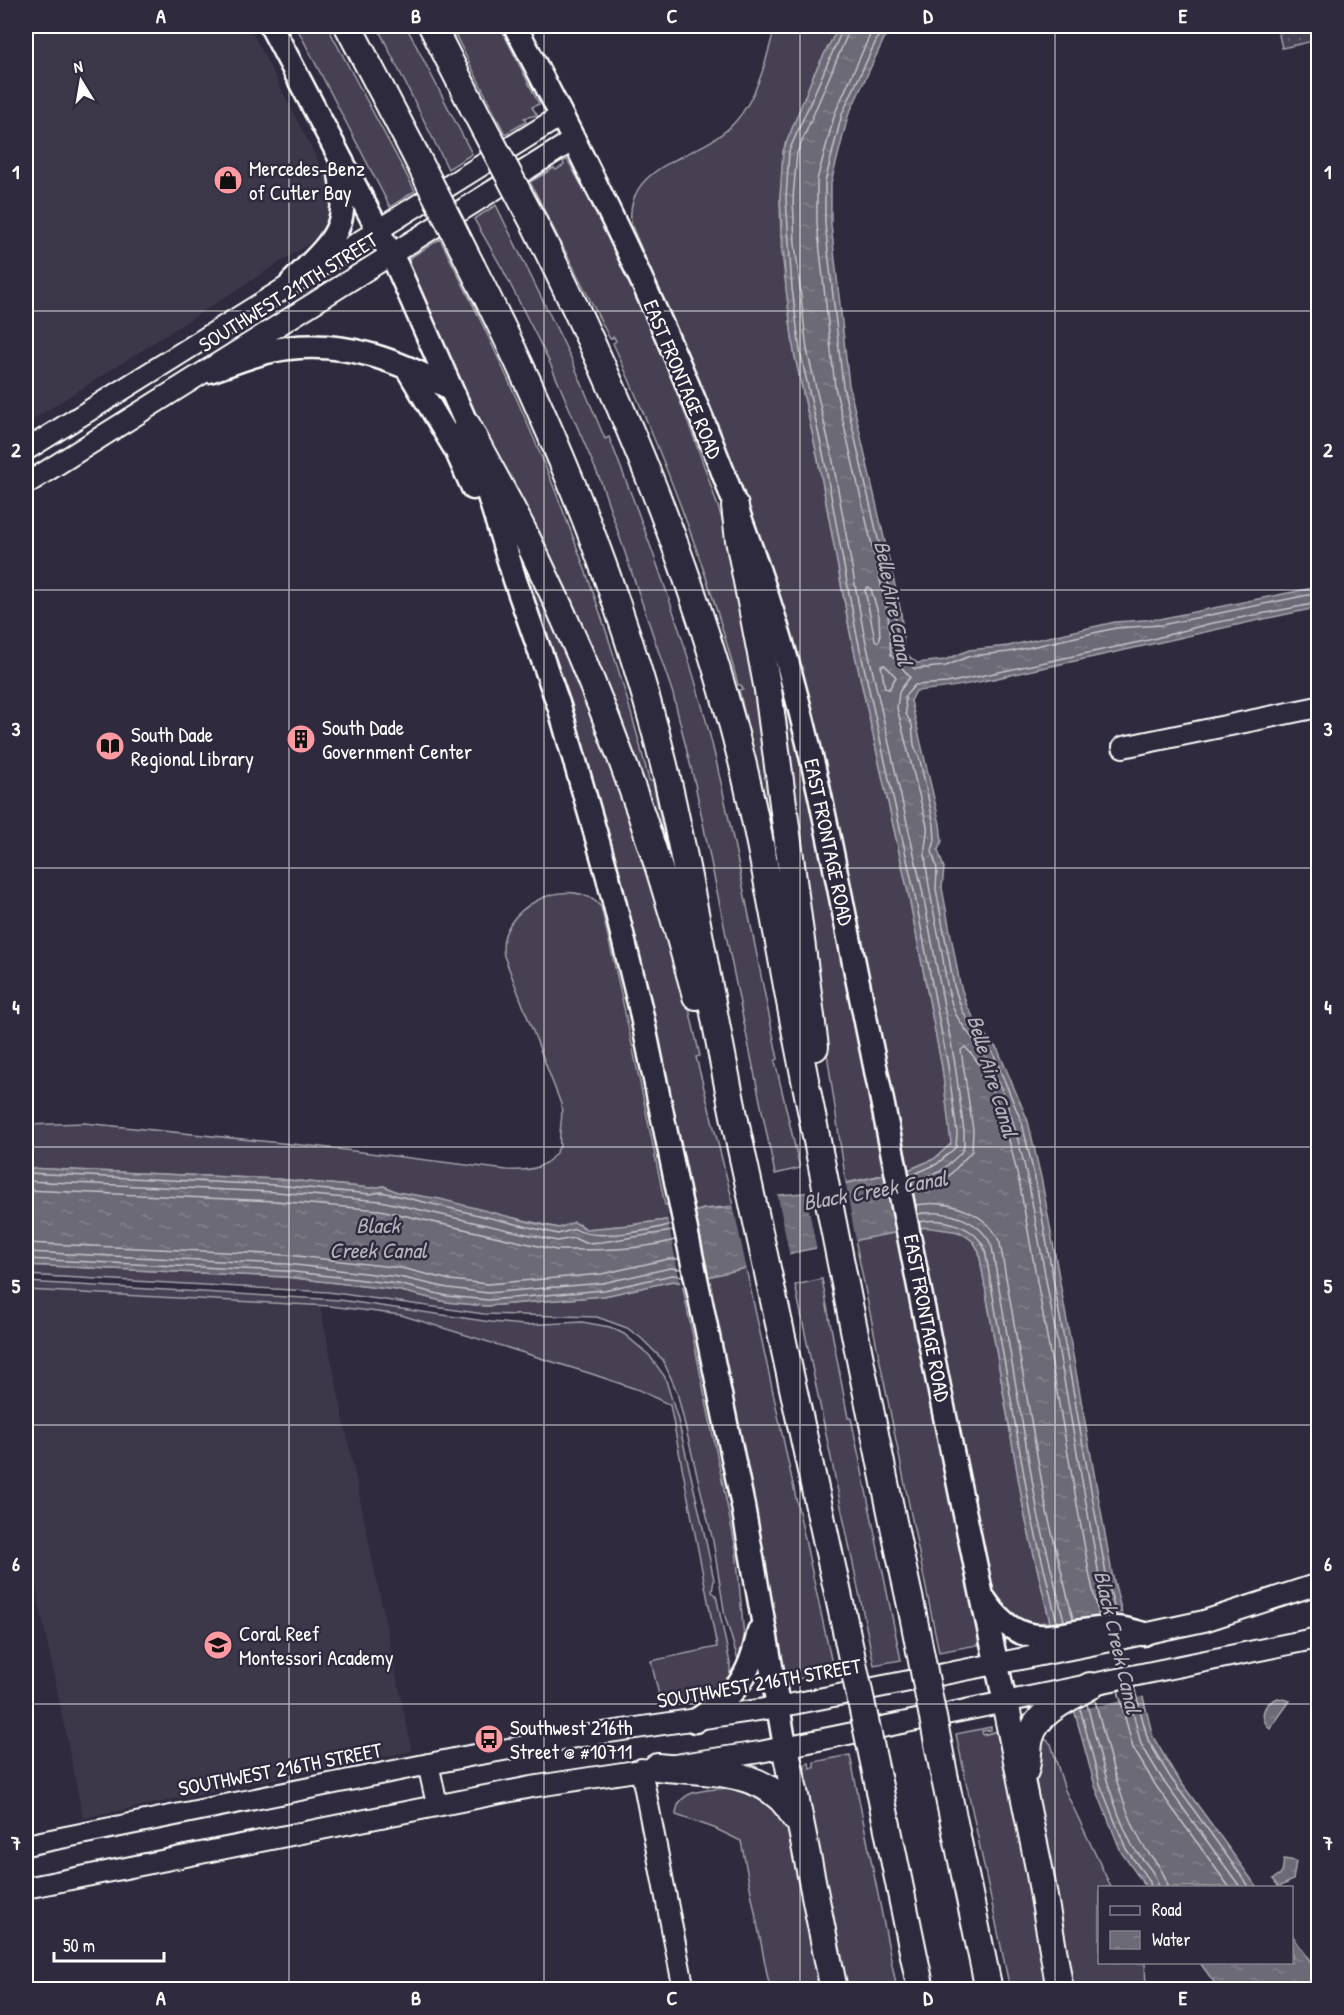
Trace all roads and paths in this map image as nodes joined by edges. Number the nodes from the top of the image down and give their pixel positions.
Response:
1 (271, 26) edge
2 (348, 26) edge
3 (432, 26) edge
4 (515, 26) edge
5 (562, 115) junction
6 (574, 139) junction
7 (337, 155) junction
8 (378, 231) junction
9 (391, 256) junction
10 (292, 282) junction
11 (404, 364) junction
12 (209, 371) junction
13 (450, 388) junction
14 (467, 425) junction
15 (26, 450) edge
16 (26, 484) edge
17 (735, 506) junction
18 (514, 580) junction
19 (1318, 707) edge
20 (1124, 747) dead end
21 (812, 1115) junction
22 (738, 1134) junction
23 (1318, 1584) edge
24 (983, 1596) junction
25 (761, 1621) junction
26 (1144, 1634) joint
27 (1318, 1638) edge
28 (1046, 1644) junction
29 (997, 1663) junction
30 (1090, 1686) joint
31 (1059, 1698) junction
32 (1005, 1702) junction
33 (778, 1707) junction
34 (695, 1721) junction
35 (785, 1746) junction
36 (428, 1764) junction
37 (649, 1768) junction
38 (1022, 1783) junction
39 (437, 1804) junction
40 (800, 1826) junction
41 (26, 1845) edge
42 (26, 1888) edge
43 (684, 1989) edge
44 (834, 1989) edge
45 (921, 1989) edge
46 (989, 1989) edge
47 (1060, 1989) edge

1 - 7 main road
2 - 22 highway, bridge
3 - 21 highway, bridge
4 - 5 main road, EAST FRONTAGE ROAD
5 - 6 main road, EAST FRONTAGE ROAD
5 - 8 main road, SOUTHWEST 211TH STREET
6 - 9 main road, SOUTHWEST 211TH STREET
6 - 17 main road, EAST FRONTAGE ROAD
7 - 8 main road
7 - 10 main road
8 - 9 main road
8 - 10 main road, SOUTHWEST 211TH STREET
9 - 12 main road, SOUTHWEST 211TH STREET
9 - 13 main road
10 - 15 main road, SOUTHWEST 211TH STREET
11 - 12 main road
11 - 13 main road
11 - 18 main road
12 - 16 main road, SOUTHWEST 211TH STREET
13 - 14 main road
14 - 18 main road
14 - 22 highway
17 - 21 highway
17 - 24 main road, EAST FRONTAGE ROAD
18 - 25 main road
19 - 20 main road
21 - 46 highway, bridge
22 - 45 highway, bridge
23 - 26 main road
24 - 28 main road
24 - 29 main road, EAST FRONTAGE ROAD
25 - 33 main road
25 - 34 main road
26 - 28 main road
27 - 30 main road
28 - 29 main road, SOUTHWEST 216TH STREET
29 - 32 main road, EAST FRONTAGE ROAD
29 - 33 main road, SOUTHWEST 216TH STREET
30 - 31 highway
31 - 32 main road
31 - 38 highway
32 - 35 main road
32 - 38 highway
33 - 34 main road, SOUTHWEST 216TH STREET
33 - 35 main road
34 - 36 main road, SOUTHWEST 216TH STREET
35 - 37 main road
35 - 40 highway
36 - 39 main road
36 - 41 main road, SOUTHWEST 216TH STREET
37 - 39 main road
37 - 40 highway
37 - 43 main road
38 - 47 highway
39 - 42 main road
40 - 44 highway

